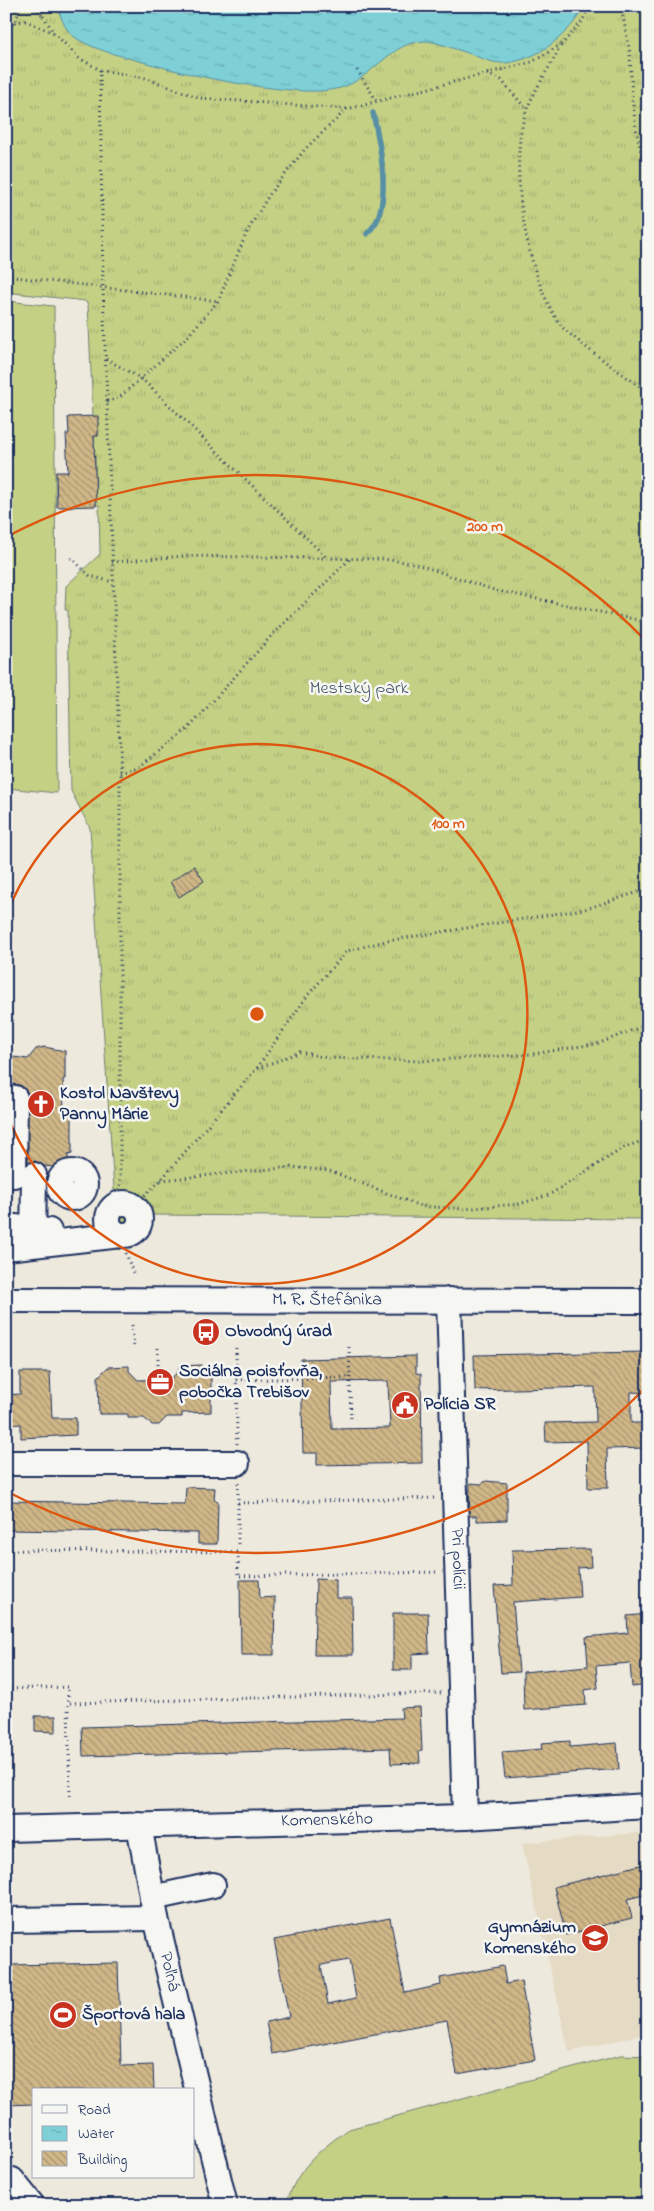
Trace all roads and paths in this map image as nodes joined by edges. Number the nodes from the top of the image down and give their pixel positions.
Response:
1 (21, 6) edge
2 (35, 6) edge
3 (44, 6) edge
4 (590, 6) edge
5 (622, 6) edge
6 (43, 16) junction
7 (15, 22) junction
8 (6, 32) edge
9 (54, 33) junction
10 (562, 44) junction
11 (100, 70) junction
12 (357, 70) dead end
13 (486, 74) junction
14 (376, 100) junction
15 (347, 109) junction
16 (527, 110) junction
17 (648, 185) edge
18 (6, 276) edge
19 (104, 288) junction
20 (218, 301) junction
21 (106, 359) junction
22 (142, 379) junction
23 (648, 392) edge
24 (107, 402) junction
25 (327, 557) junction
26 (71, 558) dead end
27 (351, 559) junction
28 (112, 562) junction
29 (113, 582) junction
30 (648, 623) edge
31 (120, 773) junction
32 (648, 889) edge
33 (648, 1024) edge
34 (256, 1069) junction
35 (6, 1097) edge
36 (648, 1139) edge
37 (38, 1177) edge
38 (161, 1180) junction
39 (122, 1206) junction
40 (6, 1226) edge
41 (33, 1236) junction
42 (60, 1237) junction
43 (6, 1248) edge
44 (6, 1300) edge
45 (449, 1300) junction
46 (648, 1301) edge
47 (132, 1325) dead end
48 (349, 1347) dead end
49 (134, 1348) dead end
50 (158, 1348) dead end
51 (350, 1377) junction
52 (158, 1380) dead end
53 (236, 1380) dead end
54 (351, 1422) dead end
55 (6, 1463) edge
56 (237, 1464) dead end
57 (455, 1498) junction
58 (238, 1503) dead end
59 (6, 1550) edge
60 (238, 1552) dead end
61 (238, 1564) dead end
62 (430, 1572) dead end
63 (6, 1689) edge
64 (461, 1692) junction
65 (68, 1703) junction
66 (70, 1796) dead end
67 (648, 1806) edge
68 (466, 1817) junction
69 (139, 1825) junction
70 (6, 1828) edge
71 (213, 1885) dead end
72 (154, 1908) junction
73 (6, 1920) edge
74 (6, 2180) edge
75 (224, 2204) edge
76 (32, 2205) edge

1 - 7 path
2 - 6 path
3 - 6 path
4 - 10 path
5 - 17 path
6 - 9 path
7 - 8 path
7 - 9 path
9 - 11 path
10 - 13 path
10 - 16 path
11 - 15 path
11 - 19 path
12 - 14 path
13 - 14 path
13 - 16 path
14 - 15 path
15 - 20 path
16 - 23 path
18 - 19 path
19 - 20 path
19 - 21 path
20 - 22 path
21 - 22 path
21 - 24 path
22 - 24 path
22 - 25 path
24 - 28 path
25 - 27 path
25 - 28 path
26 - 29 path
27 - 30 path
27 - 31 path
28 - 29 path
29 - 31 path
31 - 39 path
32 - 34 path
33 - 34 path
34 - 38 path
35 - 37 street
36 - 38 path
37 - 39 street
37 - 41 street
37 - 42 street
38 - 39 path
39 - 42 street
40 - 41 street
41 - 42 street
41 - 43 street
44 - 45 street, M. R. Štefánika
45 - 46 street, M. R. Štefánika
45 - 57 street, Pri polícii
47 - 49 path
48 - 51 path
50 - 52 path
51 - 53 path
51 - 54 path
55 - 56 street
57 - 58 path
57 - 64 street, Pri polícii
59 - 60 path
61 - 62 path
63 - 65 path
64 - 65 path
64 - 68 street, Pri polícii
65 - 66 path
67 - 68 street, Komenského
68 - 69 street, Komenského
69 - 70 street, Komenského
69 - 72 street, Poľná
71 - 72 street
72 - 73 street
72 - 75 street, Poľná
74 - 76 street

